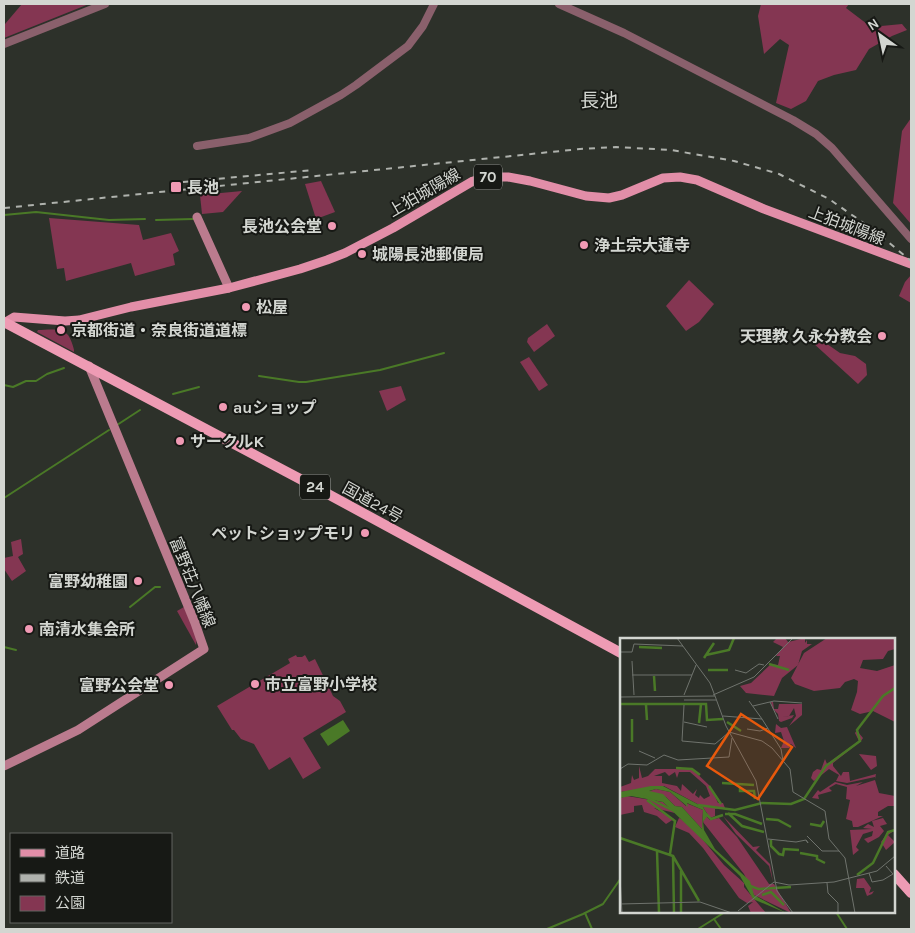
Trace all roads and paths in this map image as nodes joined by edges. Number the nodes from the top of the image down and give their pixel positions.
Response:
1 (105, 4) edge
2 (434, 4) edge
3 (559, 4) edge
4 (4, 44) edge
5 (197, 146) dead end
6 (197, 217) dead end
7 (911, 239) edge
8 (911, 264) edge
9 (230, 288) junction
10 (4, 324) edge
11 (89, 366) junction
12 (620, 652) edge
13 (4, 766) edge
14 (895, 875) edge
15 (911, 893) edge

1 - 4 street
2 - 5 street
3 - 7 street
6 - 9 main road
8 - 9 main road, 上狛城陽線 / 70
9 - 10 main road, 上狛城陽線 / 70
10 - 11 highway, 国道24号 / 24
11 - 12 highway, 国道24号 / 24
11 - 13 main road, 富野荘八幡線
14 - 15 highway

